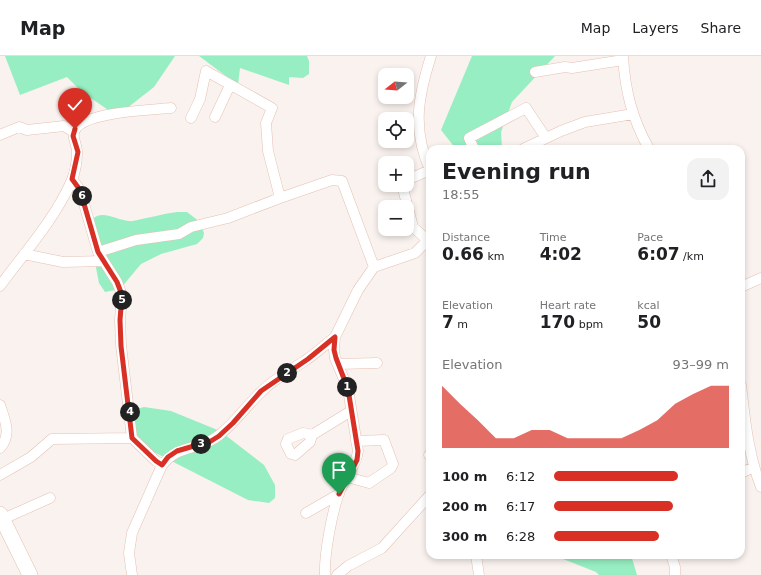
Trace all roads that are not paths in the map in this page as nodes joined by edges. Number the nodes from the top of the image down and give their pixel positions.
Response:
1 (431, 56) edge
2 (623, 58) edge
3 (535, 72) dead end
4 (230, 85) junction
5 (171, 108) dead end
6 (633, 114) junction
7 (215, 117) dead end
8 (191, 118) dead end
9 (74, 132) junction
10 (0, 135) edge
11 (542, 143) edge
12 (472, 145) edge
13 (647, 145) edge
14 (426, 161) edge
15 (426, 172) edge
16 (414, 177) edge
17 (72, 179) junction
18 (404, 192) edge
19 (280, 198) junction
20 (426, 237) edge
21 (426, 242) edge
22 (24, 254) junction
23 (101, 257) junction
24 (374, 267) junction
25 (761, 278) edge
26 (0, 286) edge
27 (745, 286) edge
28 (335, 337) junction
29 (377, 363) dead end
30 (338, 364) junction
31 (0, 404) edge
32 (351, 411) junction
33 (745, 415) edge
34 (312, 435) dead end
35 (132, 438) junction
36 (356, 441) junction
37 (0, 448) edge
38 (162, 465) junction
39 (754, 467) junction
40 (745, 471) edge
41 (0, 474) edge
42 (347, 477) junction
43 (761, 487) edge
44 (339, 494) junction
45 (50, 498) dead end
46 (426, 499) edge
47 (306, 513) dead end
48 (1, 521) edge
49 (477, 559) edge
50 (672, 559) edge
51 (22, 575) edge
52 (30, 575) edge
53 (132, 575) edge
54 (325, 575) edge
55 (337, 575) edge
56 (479, 575) edge
57 (675, 575) edge

1 - 14 street
2 - 3 street
2 - 6 street
4 - 7 street
4 - 8 street
4 - 19 street
5 - 9 street
6 - 11 street
6 - 13 street
9 - 10 street
9 - 17 street
11 - 12 street
15 - 16 street
17 - 22 street
17 - 23 street
18 - 20 street
19 - 23 street
19 - 24 street
21 - 24 street
22 - 23 street
22 - 26 street
23 - 35 street
24 - 28 street
25 - 27 street
28 - 30 street
28 - 38 street
29 - 30 street
30 - 32 street
31 - 37 street
32 - 34 street
32 - 36 street
33 - 39 street
35 - 38 street
35 - 41 street
36 - 42 street
36 - 42 street
38 - 53 street
39 - 40 street
39 - 43 street
42 - 44 street
44 - 47 street
44 - 54 street
45 - 48 street
46 - 55 street
48 - 51 highway
48 - 52 highway
49 - 56 street
50 - 57 street

